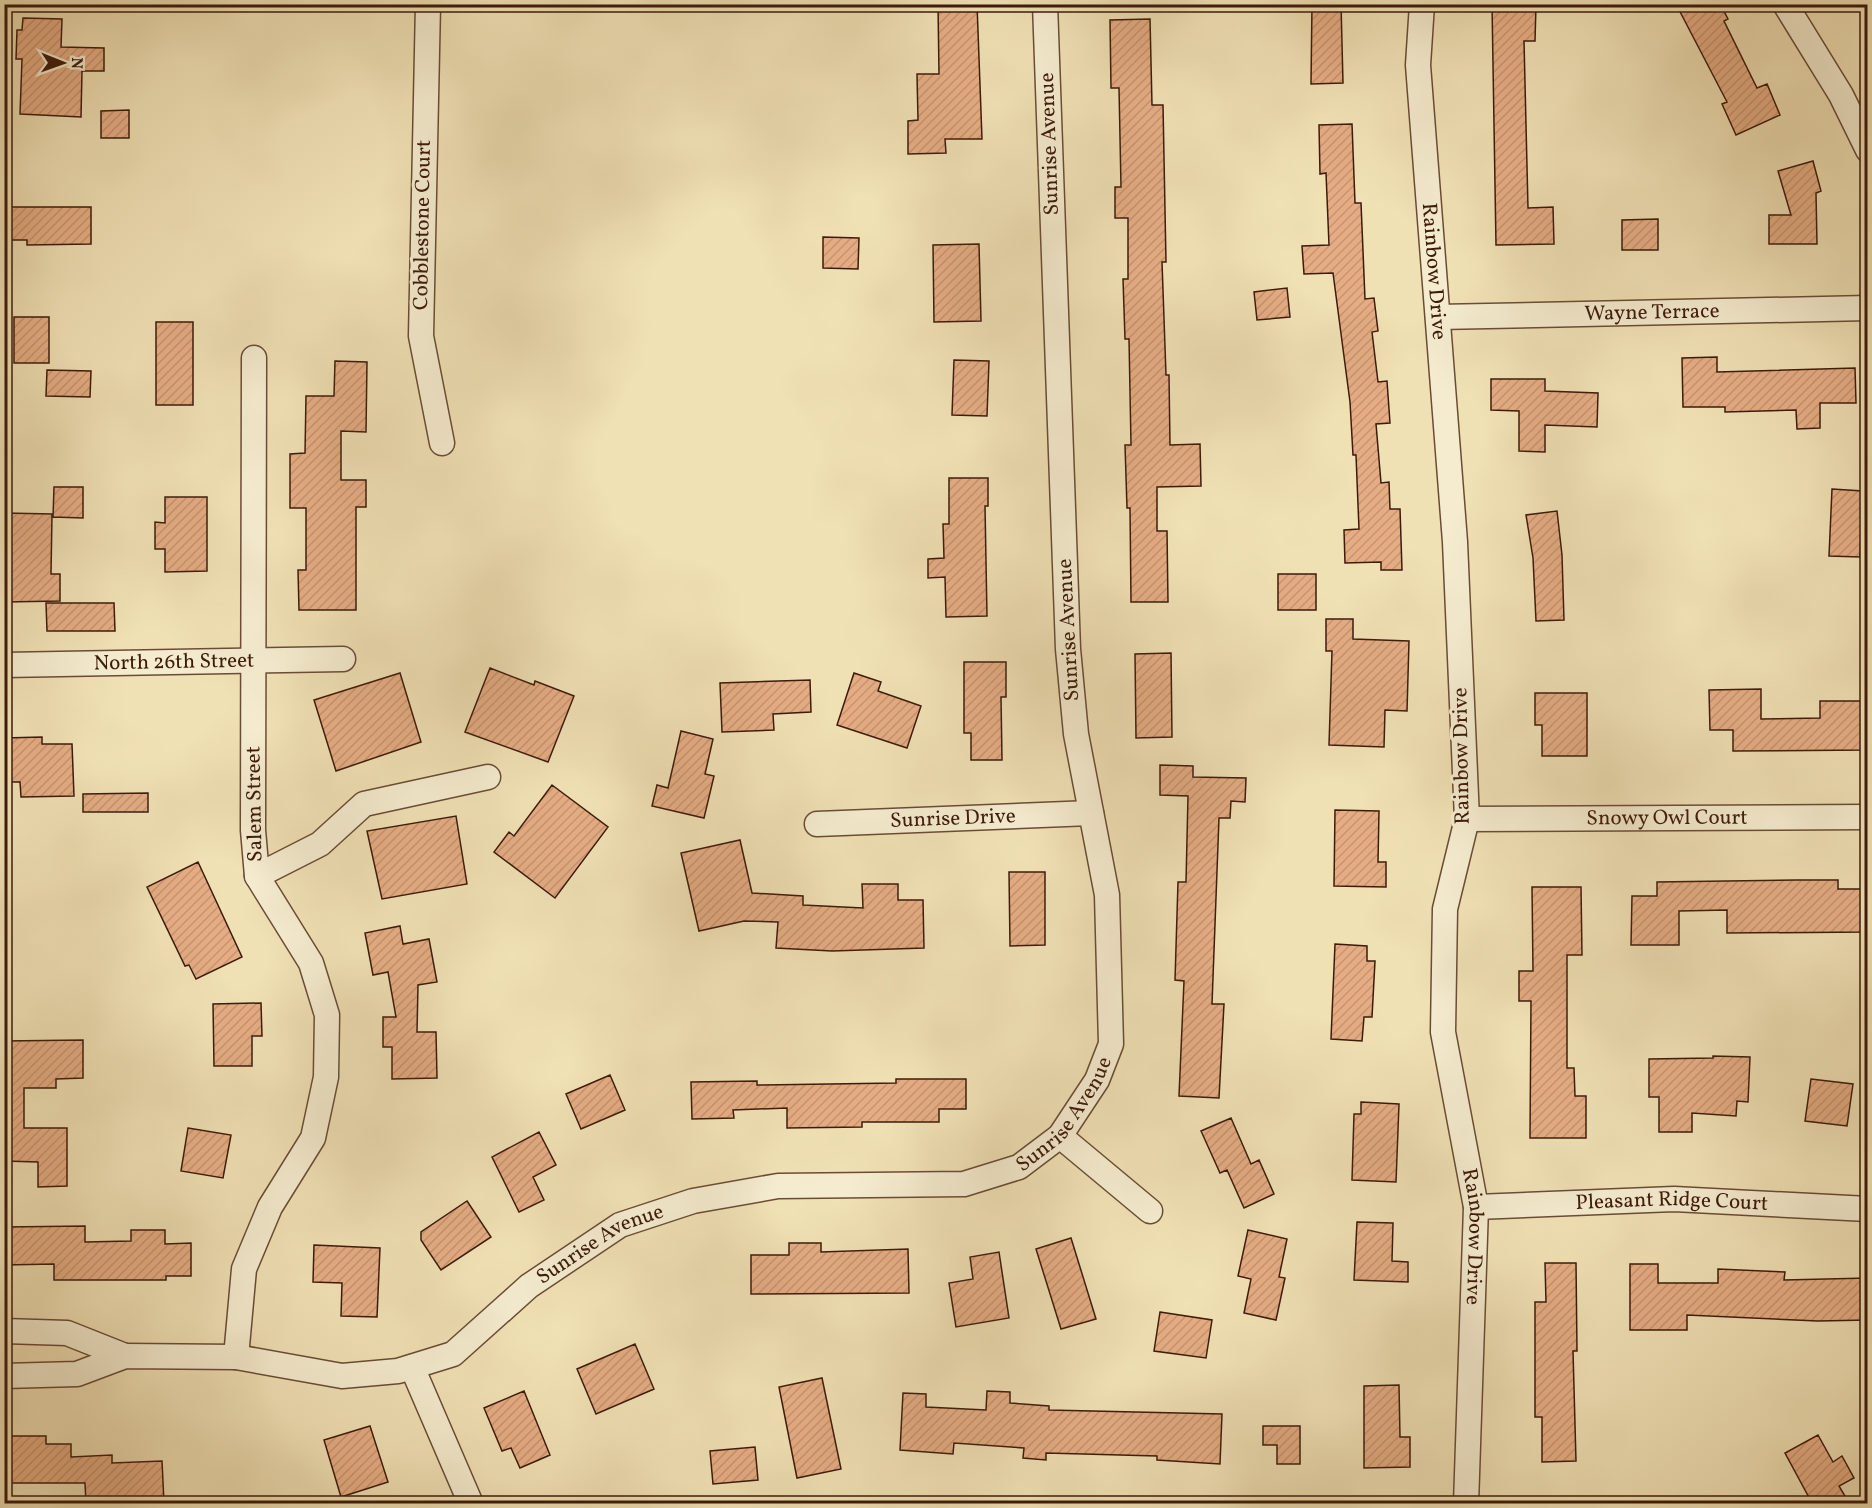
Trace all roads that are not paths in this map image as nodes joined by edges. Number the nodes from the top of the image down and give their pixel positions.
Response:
1 (428, 4) edge
2 (1045, 4) edge
3 (1422, 4) edge
4 (1785, 4) edge
5 (1868, 150) edge
6 (1868, 308) edge
7 (1438, 317) junction
8 (254, 358) dead end
9 (442, 443) dead end
10 (343, 659) dead end
11 (254, 660) junction
12 (4, 665) edge
13 (488, 777) dead end
14 (1091, 813) junction
15 (1868, 817) edge
16 (1467, 819) junction
17 (817, 824) dead end
18 (257, 876) junction
19 (1060, 1136) junction
20 (1476, 1206) junction
21 (1868, 1209) edge
22 (1150, 1211) dead end
23 (4, 1331) edge
24 (125, 1356) junction
25 (236, 1357) junction
26 (412, 1367) junction
27 (4, 1376) edge
28 (471, 1503) edge
29 (1466, 1503) edge

1 - 9 street, Cobblestone Court
2 - 14 street, Sunrise Avenue
3 - 7 street, Rainbow Drive
4 - 5 street
6 - 7 street, Wayne Terrace
7 - 16 street, Rainbow Drive
8 - 11 street, Salem Street
10 - 11 street, North 26th Street
11 - 12 street, North 26th Street
11 - 18 street, Salem Street
13 - 18 street
14 - 17 street, Sunrise Drive
14 - 19 street, Sunrise Avenue
15 - 16 street, Snowy Owl Court
16 - 20 street, Rainbow Drive
18 - 25 street, Salem Street
19 - 22 street
19 - 26 street, Sunrise Avenue
20 - 21 street, Pleasant Ridge Court
20 - 29 street, Rainbow Drive
23 - 24 street, Sunrise Avenue
24 - 25 street, Sunrise Avenue
24 - 27 street, Sunrise Avenue
25 - 26 street, Sunrise Avenue
26 - 28 street

